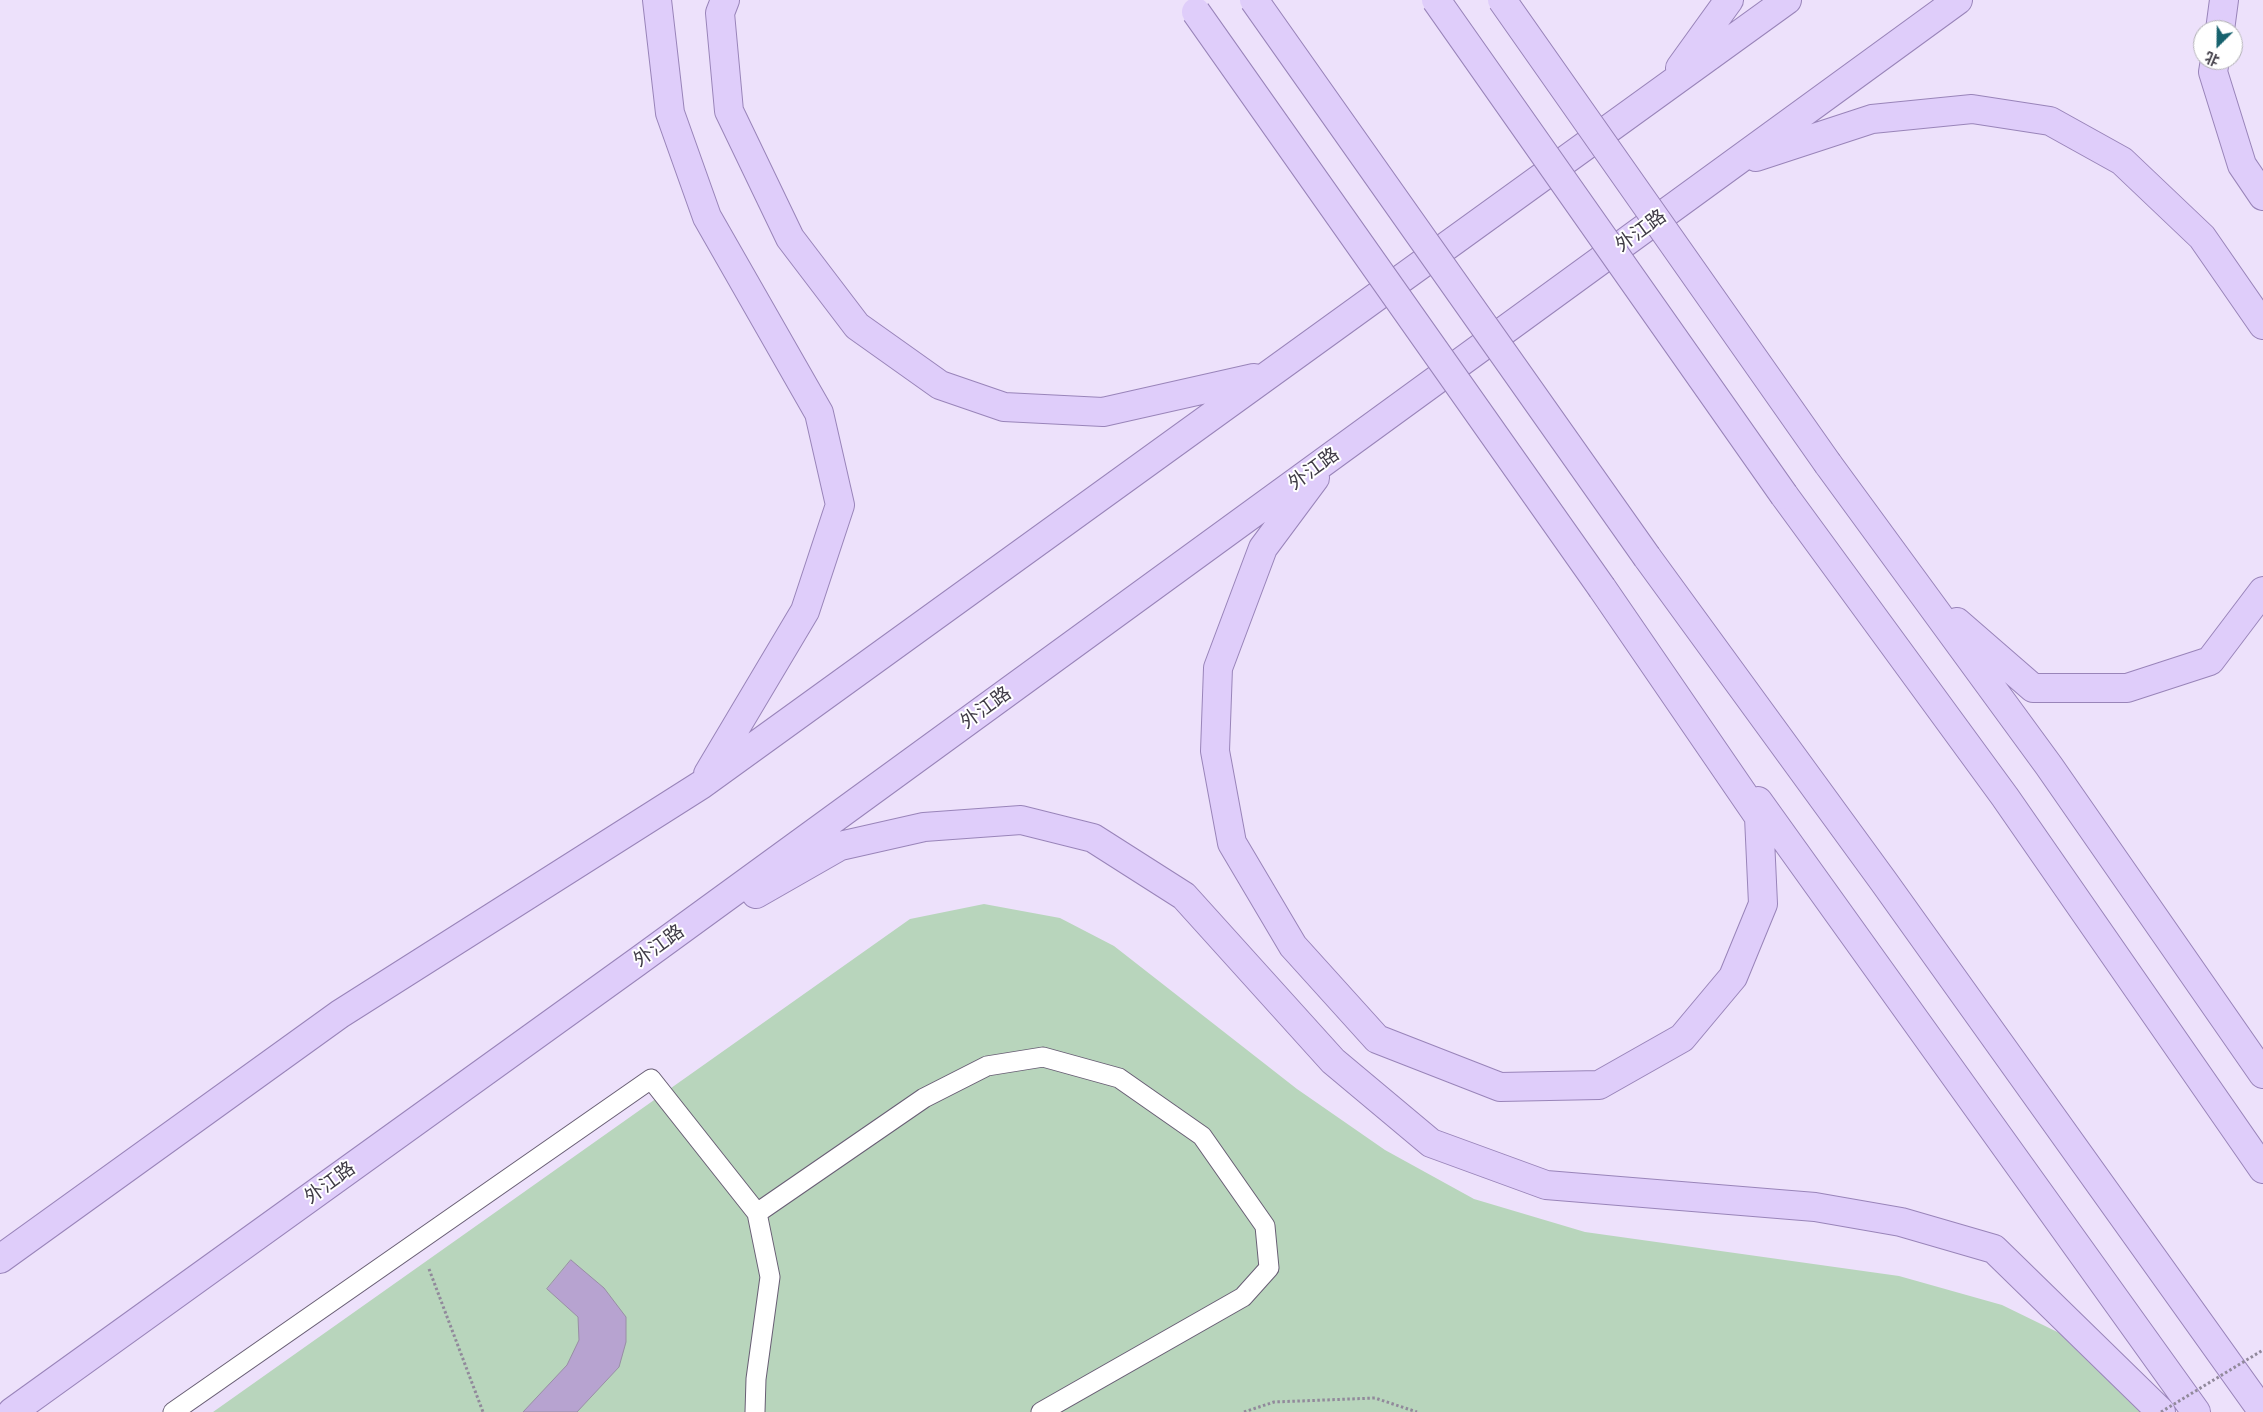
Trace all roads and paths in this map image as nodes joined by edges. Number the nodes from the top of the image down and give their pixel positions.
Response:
1 (657, 0) edge
2 (725, 0) edge
3 (1254, 0) edge
4 (1436, 0) edge
5 (1502, 0) edge
6 (1728, 0) edge
7 (1787, 0) edge
8 (1958, 0) edge
9 (2224, 0) edge
10 (1190, 4) edge
11 (2221, 20) edge
12 (2214, 70) edge
13 (1668, 85) junction
14 (1731, 166) junction
15 (2263, 196) edge
16 (2263, 325) edge
17 (1265, 376) junction
18 (1333, 455) junction
19 (1828, 464) junction
20 (1602, 588) junction
21 (2263, 591) edge
22 (701, 784) junction
23 (637, 962) junction
24 (2263, 1074) edge
25 (2263, 1169) edge
26 (757, 1213) junction
27 (0, 1259) edge
28 (426, 1262) dead end
29 (2263, 1350) edge
30 (12, 1412) edge
31 (173, 1412) edge
32 (483, 1412) edge
33 (755, 1412) edge
34 (1041, 1412) edge
35 (1244, 1412) edge
36 (1417, 1412) edge
37 (2161, 1412) edge
38 (2196, 1412) edge
39 (2263, 1412) edge

1 - 22 main road
2 - 17 main road
3 - 39 main road, bridge
4 - 25 main road, bridge
5 - 19 main road, bridge
6 - 13 main road
7 - 13 main road
8 - 14 main road, 外江路
9 - 11 main road
10 - 20 main road, bridge
12 - 15 main road
13 - 17 main road
14 - 16 main road
14 - 18 main road, 外江路
17 - 22 main road
18 - 20 main road
18 - 23 main road, 外江路
19 - 21 main road
19 - 24 main road
20 - 38 main road
22 - 27 main road
23 - 30 main road, 外江路
23 - 37 main road
26 - 31 lane
26 - 33 lane
26 - 34 lane
28 - 32 path
29 - 37 path, bridge
35 - 36 path

